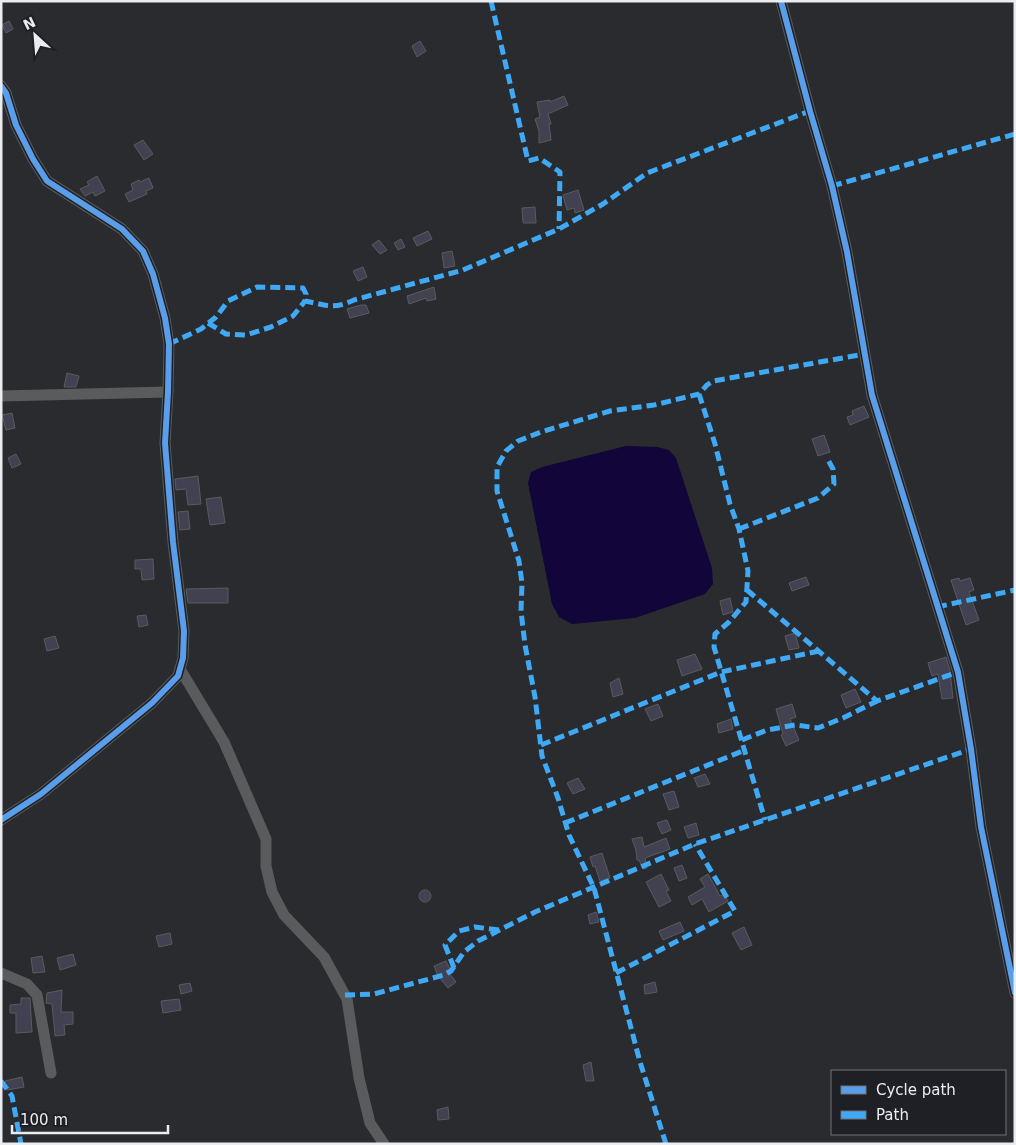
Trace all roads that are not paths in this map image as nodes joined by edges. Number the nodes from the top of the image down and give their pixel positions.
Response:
1 (781, 1) edge
2 (1, 86) edge
3 (168, 392) junction
4 (1, 396) edge
5 (180, 669) junction
6 (1, 820) edge
7 (1, 972) edge
8 (1015, 993) edge
9 (51, 1074) dead end
10 (384, 1144) edge

1 - 8 street
2 - 3 street
3 - 4 street
3 - 5 street
5 - 6 street
5 - 10 street
7 - 9 street

